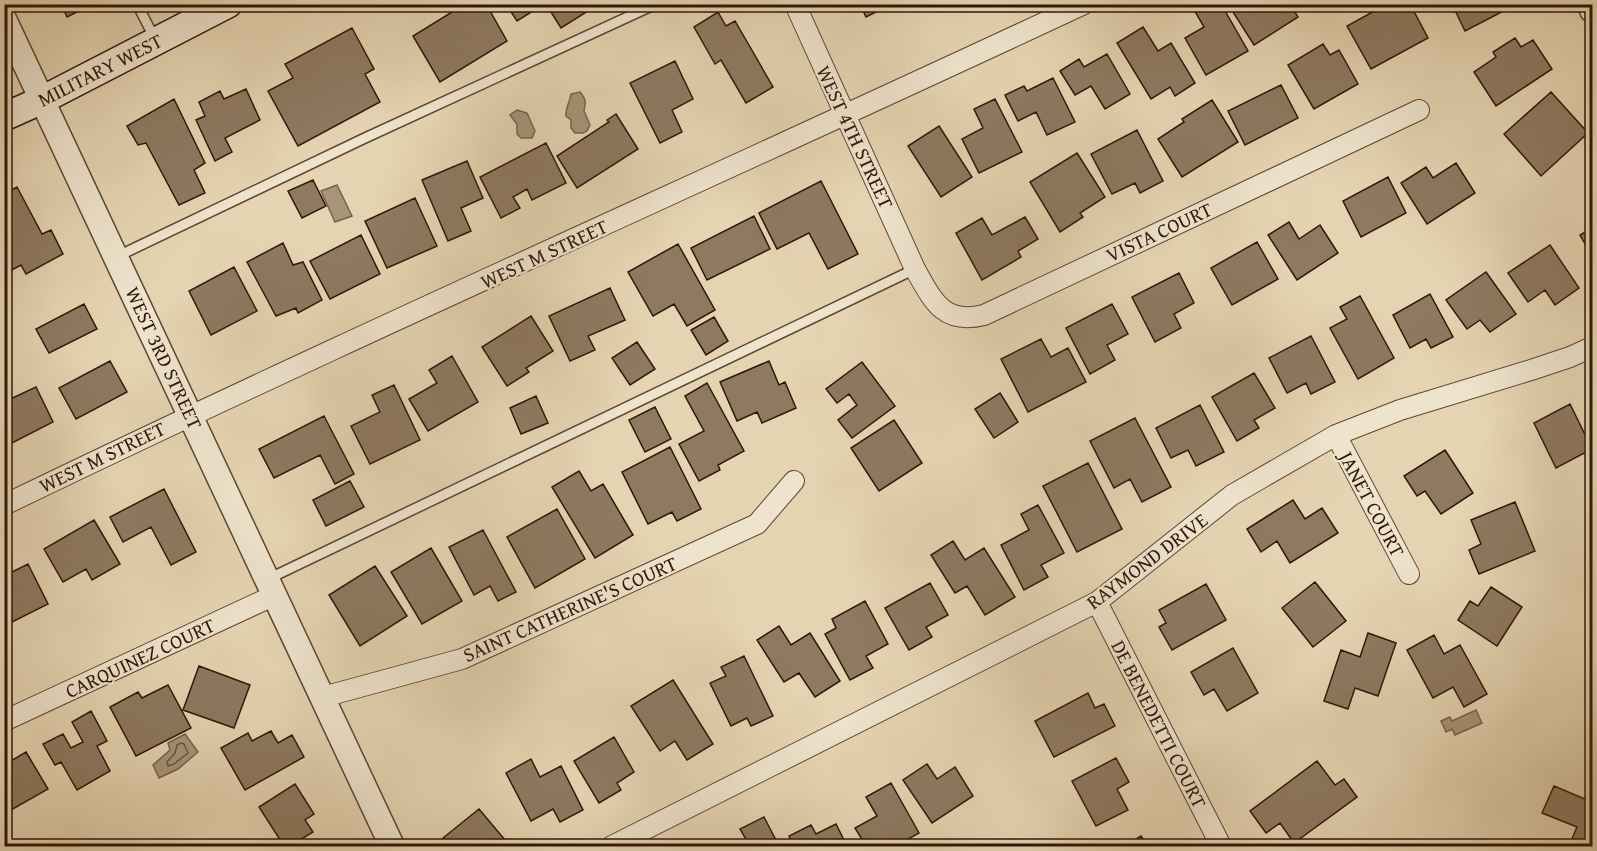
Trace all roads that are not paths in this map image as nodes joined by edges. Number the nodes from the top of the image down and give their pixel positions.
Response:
1 (137, 4) edge
2 (228, 4) edge
3 (656, 4) edge
4 (795, 4) edge
5 (1084, 4) edge
6 (1590, 4) edge
7 (1593, 10) edge
8 (4, 19) edge
9 (156, 41) junction
10 (42, 100) junction
11 (1419, 110) dead end
12 (845, 116) junction
13 (4, 117) edge
14 (116, 257) junction
15 (915, 269) junction
16 (1593, 347) edge
17 (190, 415) junction
18 (1336, 435) junction
19 (794, 481) dead end
20 (4, 505) edge
21 (1409, 574) dead end
22 (272, 587) junction
23 (1097, 602) junction
24 (323, 697) junction
25 (4, 721) edge
26 (392, 846) edge
27 (612, 846) edge
28 (1221, 846) edge

1 - 9 lane
2 - 9 main road, MILITARY WEST
3 - 14 lane
4 - 12 street, WEST 4TH STREET
5 - 12 street, WEST M STREET
6 - 7 street
8 - 10 street, WEST 3RD STREET
9 - 10 main road, MILITARY WEST
10 - 13 main road, MILITARY WEST
10 - 14 street, WEST 3RD STREET
11 - 15 street, VISTA COURT
12 - 15 street, WEST 4TH STREET
12 - 17 street, WEST M STREET
14 - 17 street, WEST 3RD STREET
15 - 22 lane
16 - 18 street, RAYMOND DRIVE
17 - 20 street, WEST M STREET
17 - 22 street, WEST 3RD STREET
18 - 21 street, JANET COURT
18 - 23 street, RAYMOND DRIVE
19 - 24 street, SAINT CATHERINE'S COURT
22 - 24 street, WEST 3RD STREET
22 - 25 street, CARQUINEZ COURT
23 - 27 street, RAYMOND DRIVE
23 - 28 street, DE BENEDETTI COURT
24 - 26 street, WEST 3RD STREET

